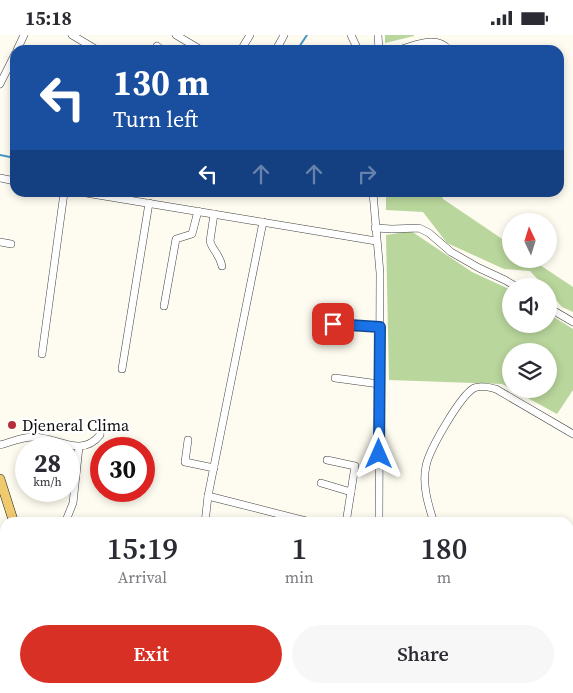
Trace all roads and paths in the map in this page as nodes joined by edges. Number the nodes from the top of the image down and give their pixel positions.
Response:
1 (72, 35) edge
2 (176, 35) edge
3 (88, 45) edge
4 (193, 45) edge
5 (420, 45) edge
6 (443, 45) edge
7 (10, 64) edge
8 (0, 84) edge
9 (63, 197) edge
10 (111, 197) edge
11 (369, 197) edge
12 (373, 197) edge
13 (149, 203) junction
14 (373, 203) junction
15 (198, 211) junction
16 (214, 214) junction
17 (263, 222) junction
18 (375, 228) junction
19 (376, 241) junction
20 (0, 242) edge
21 (11, 244) dead end
22 (222, 265) dead end
23 (502, 279) edge
24 (164, 306) dead end
25 (557, 313) edge
26 (573, 322) edge
27 (333, 324) dead end
28 (380, 327) junction
29 (42, 354) dead end
30 (122, 369) dead end
31 (335, 377) dead end
32 (379, 384) junction
33 (573, 434) edge
34 (100, 435) dead end
35 (15, 440) edge
36 (188, 440) dead end
37 (0, 445) edge
38 (80, 447) edge
39 (327, 460) dead end
40 (214, 468) junction
41 (0, 479) edge
42 (321, 483) dead end
43 (351, 492) junction
44 (208, 496) junction
45 (73, 502) edge
46 (12, 517) edge
47 (67, 517) edge
48 (206, 517) edge
49 (290, 517) edge
50 (347, 517) edge
51 (379, 517) edge
52 (432, 517) edge

1 - 3 street
2 - 4 street
5 - 6 street
7 - 8 street
9 - 29 street
10 - 13 street
11 - 14 street
12 - 14 street
13 - 15 street
13 - 30 street
14 - 18 street
15 - 16 street
15 - 24 street
16 - 17 street
16 - 22 street
17 - 19 street
17 - 40 street
18 - 19 street
18 - 23 street
19 - 28 street
20 - 21 street
25 - 26 street
27 - 28 street
28 - 32 street
31 - 32 street
32 - 51 street
33 - 52 street
34 - 38 street
35 - 37 street
36 - 40 street
39 - 43 street
40 - 44 street
41 - 46 main road
42 - 43 street
43 - 50 street
44 - 48 street
44 - 49 street
45 - 47 street

